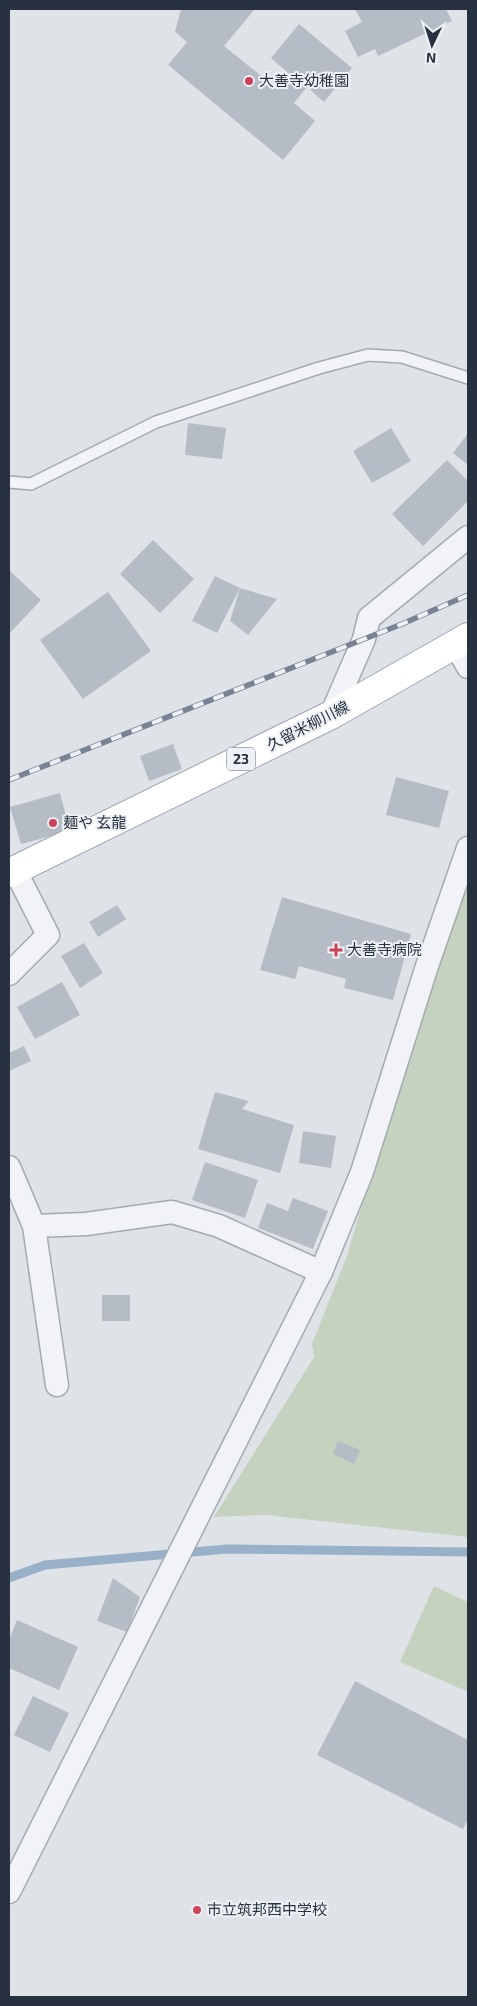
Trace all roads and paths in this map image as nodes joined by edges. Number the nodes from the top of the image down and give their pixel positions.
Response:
1 (468, 378) edge
2 (9, 482) edge
3 (468, 537) edge
4 (462, 640) edge
5 (468, 667) edge
6 (331, 715) junction
7 (468, 848) edge
8 (12, 872) edge
9 (9, 974) edge
10 (9, 1167) edge
11 (34, 1226) junction
12 (321, 1272) junction
13 (57, 1385) dead end
14 (9, 1892) edge

1 - 2 lane
3 - 6 street
4 - 5 street
4 - 6 main road, 久留米柳川線 / 23
6 - 8 main road, 久留米柳川線 / 23
7 - 12 street
8 - 9 street
10 - 11 street
11 - 12 street
11 - 13 street
12 - 14 street

